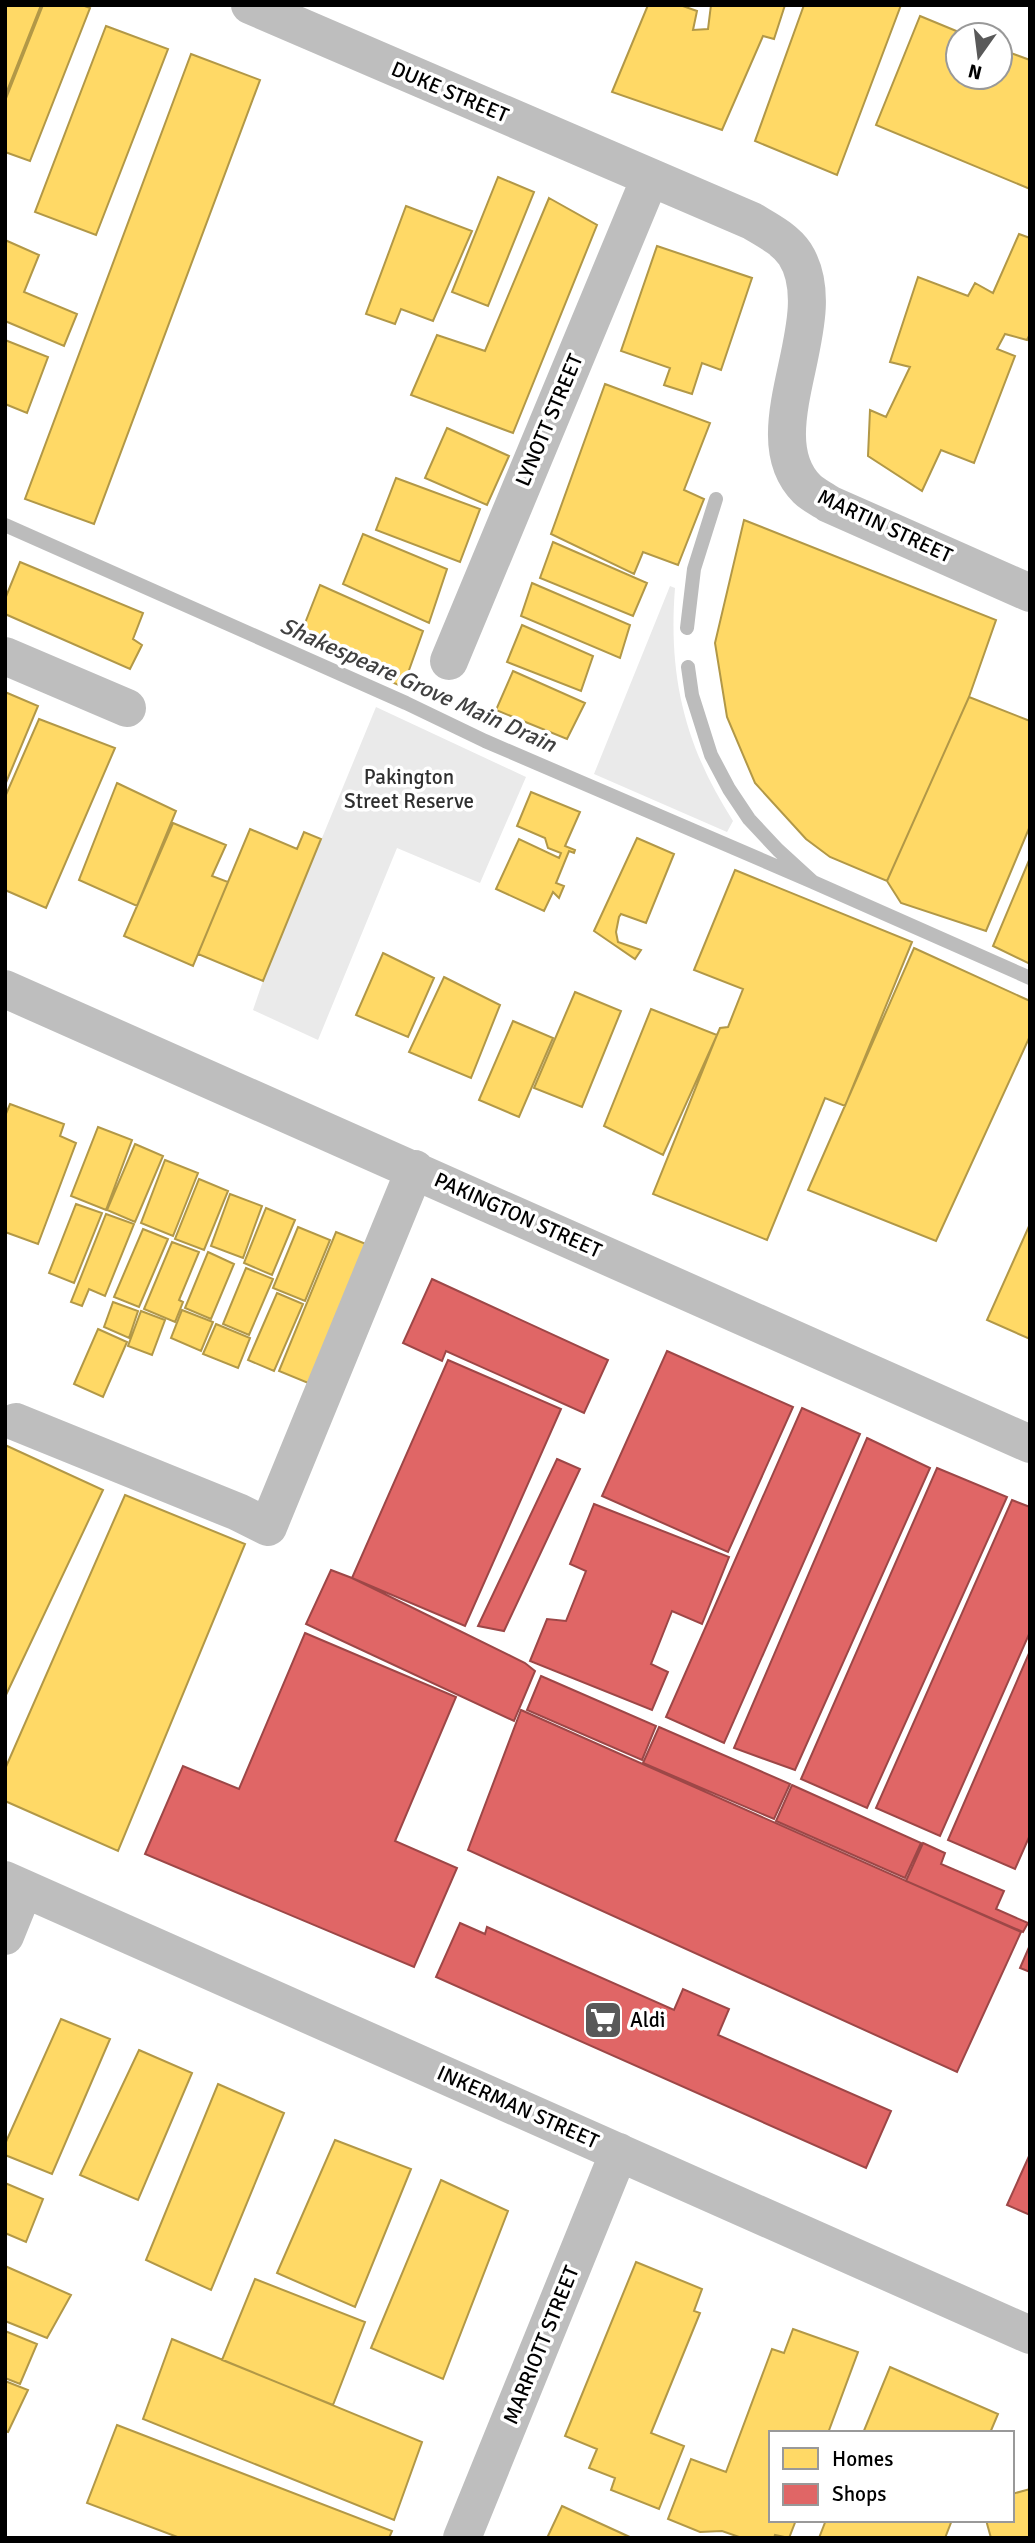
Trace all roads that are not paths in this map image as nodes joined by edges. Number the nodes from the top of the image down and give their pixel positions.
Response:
1 (250, 5) edge
2 (650, 178) junction
3 (1030, 593) edge
4 (5, 656) edge
5 (449, 661) dead end
6 (127, 708) dead end
7 (5, 989) edge
8 (415, 1169) junction
9 (16, 1422) dead end
10 (1030, 1444) edge
11 (15, 1885) edge
12 (5, 1936) edge
13 (619, 2152) junction
14 (1030, 2335) edge
15 (462, 2538) edge

1 - 2 street, DUKE STREET
2 - 3 street, MARTIN STREET
2 - 5 street, LYNOTT STREET
4 - 6 street
7 - 8 street, PAKINGTON STREET
8 - 9 street
8 - 10 street, PAKINGTON STREET
11 - 12 street
11 - 13 street, INKERMAN STREET
13 - 14 street, INKERMAN STREET
13 - 15 street, MARRIOTT STREET

